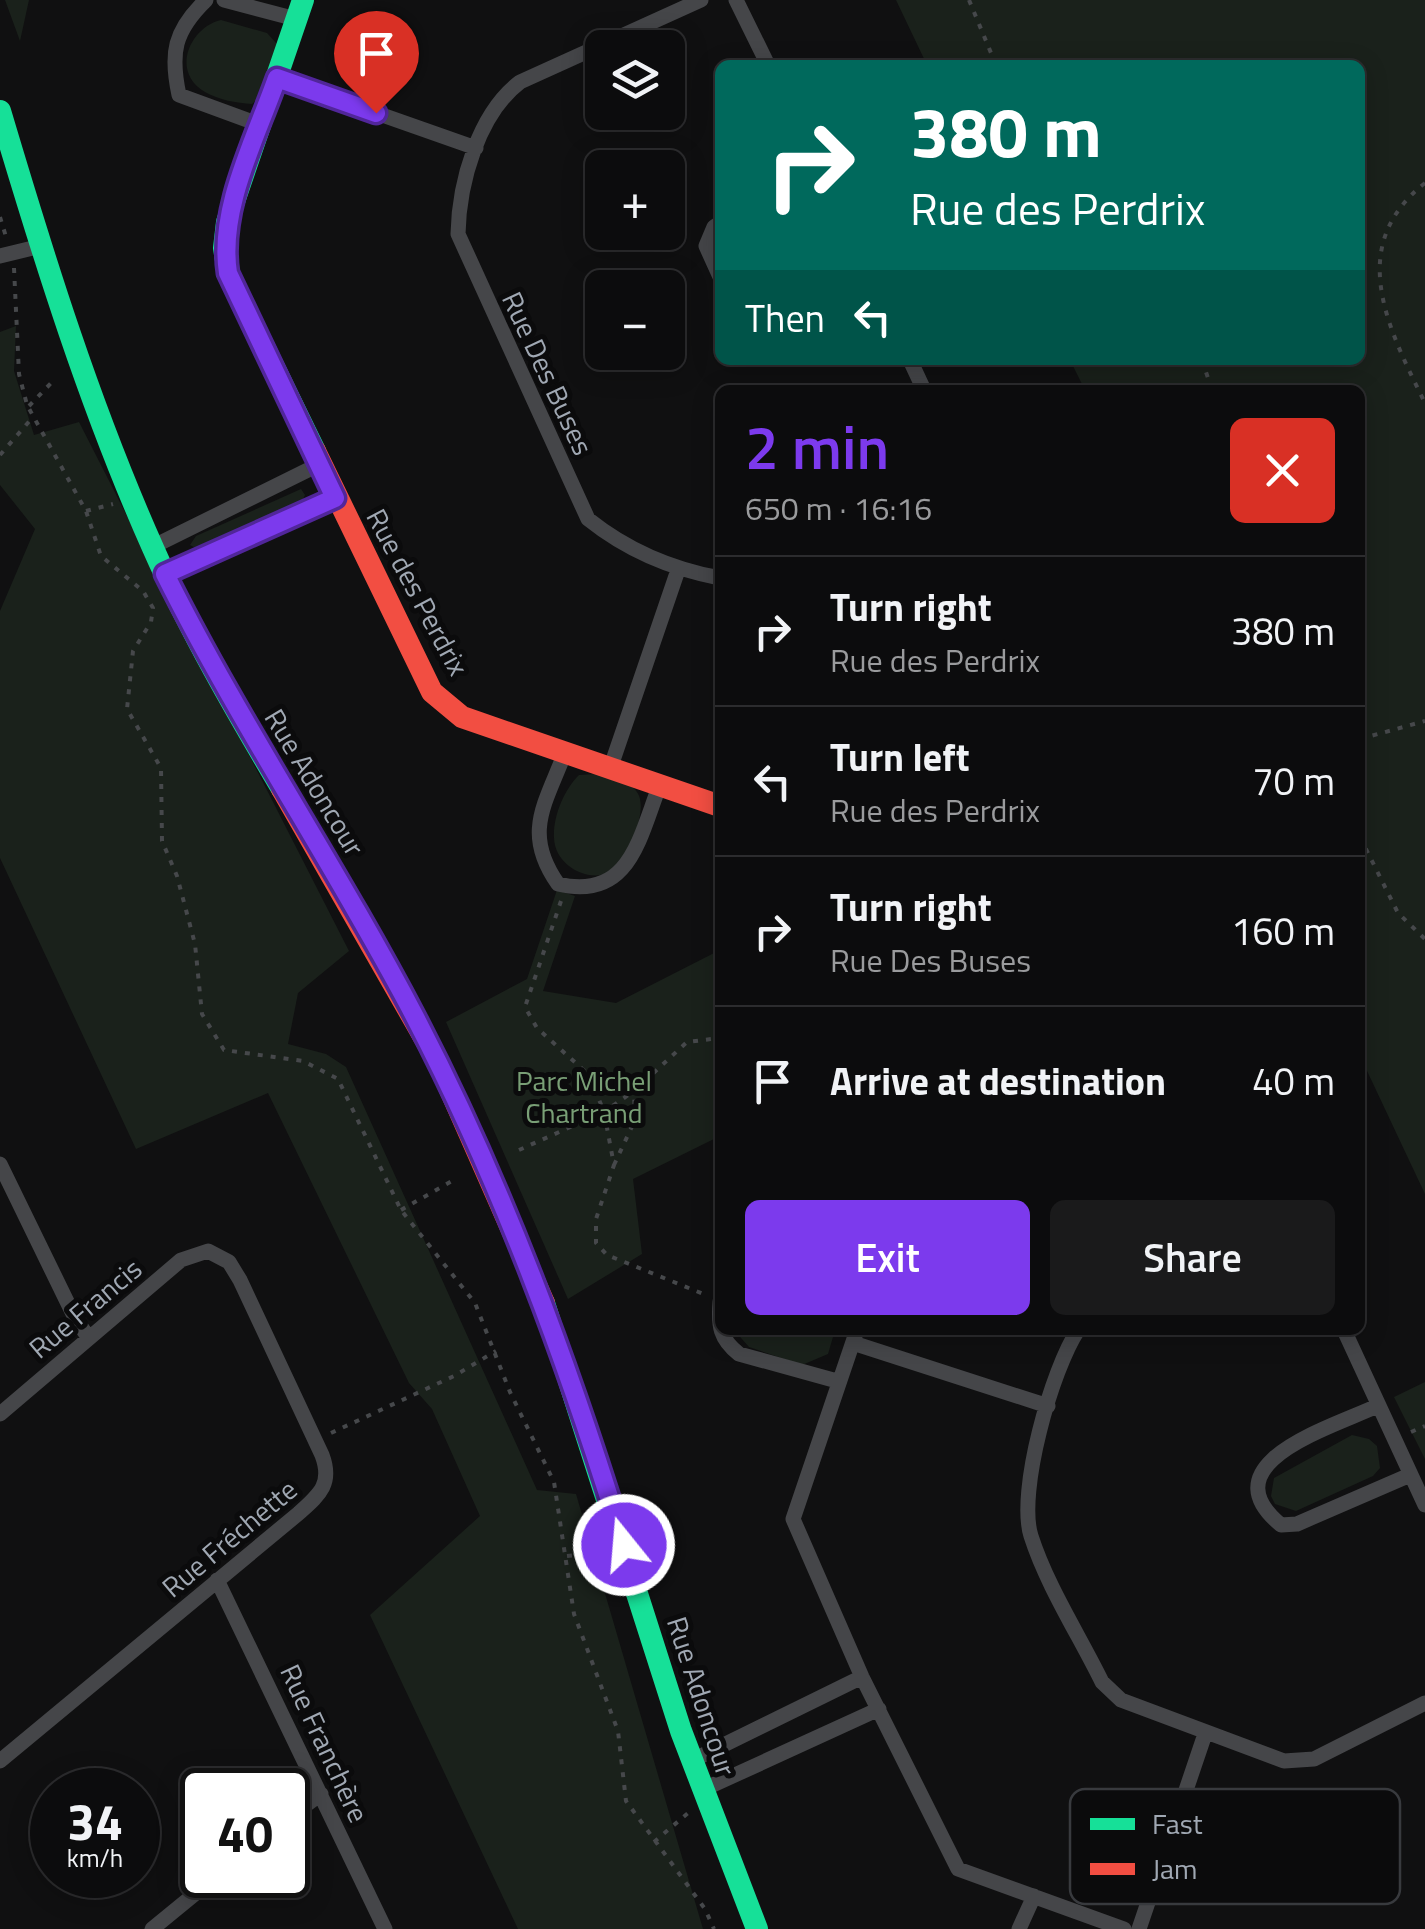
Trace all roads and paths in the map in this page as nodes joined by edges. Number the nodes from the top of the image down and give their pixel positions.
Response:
1 (206, 0) edge
2 (224, 0) edge
3 (701, 0) edge
4 (736, 0) edge
5 (969, 0) edge
6 (300, 10) edge
7 (766, 60) edge
8 (994, 60) edge
9 (277, 78) junction
10 (0, 111) edge
11 (261, 124) junction
12 (476, 148) junction
13 (10, 177) edge
14 (1425, 184) edge
15 (0, 217) edge
16 (715, 226) edge
17 (41, 246) junction
18 (7, 256) edge
19 (715, 267) edge
20 (53, 381) dead end
21 (1425, 403) edge
22 (28, 408) junction
23 (33, 417) junction
24 (0, 455) edge
25 (320, 464) junction
26 (335, 498) junction
27 (113, 504) dead end
28 (86, 511) junction
29 (152, 548) junction
30 (678, 570) junction
31 (165, 574) junction
32 (715, 577) edge
33 (1425, 721) edge
34 (1365, 739) edge
35 (564, 755) junction
36 (610, 769) junction
37 (659, 788) junction
38 (715, 805) edge
39 (1365, 847) edge
40 (566, 886) junction
41 (1425, 940) edge
42 (715, 1039) edge
43 (634, 1092) junction
44 (604, 1112) junction
45 (519, 1150) dead end
46 (0, 1164) edge
47 (614, 1166) junction
48 (452, 1180) dead end
49 (401, 1210) junction
50 (208, 1251) joint
51 (715, 1299) edge
52 (722, 1335) edge
53 (1076, 1335) edge
54 (1346, 1335) edge
55 (855, 1336) edge
56 (89, 1338) junction
57 (496, 1351) junction
58 (838, 1382) junction
59 (1048, 1406) junction
60 (1378, 1406) junction
61 (0, 1414) edge
62 (327, 1436) dead end
63 (1410, 1475) junction
64 (1425, 1505) edge
65 (597, 1552) dead end
66 (566, 1556) junction
67 (217, 1580) junction
68 (862, 1677) junction
69 (1425, 1702) edge
70 (879, 1709) junction
71 (1205, 1734) junction
72 (0, 1761) edge
73 (691, 1762) junction
74 (1186, 1789) edge
75 (322, 1794) junction
76 (697, 1801) junction
77 (310, 1802) edge
78 (654, 1842) junction
79 (1034, 1896) junction
80 (190, 1898) edge
81 (1147, 1904) edge
82 (152, 1929) edge
83 (386, 1929) edge
84 (714, 1929) edge
85 (757, 1929) edge
86 (1019, 1929) edge
87 (1124, 1929) edge
88 (1139, 1929) edge

1 - 11 street
2 - 6 street, Rue des Perdrix
3 - 12 street, Rue Des Buses
4 - 7 street
5 - 8 path
6 - 9 street, Rue des Perdrix
9 - 11 street, Rue des Perdrix
9 - 12 street
10 - 13 street, Rue Adoncour
11 - 25 street, Rue des Perdrix
12 - 30 street, Rue Des Buses
13 - 17 street, Rue Adoncour
14 - 21 path
15 - 18 path
16 - 19 street
17 - 18 street
17 - 29 street, Rue Adoncour
18 - 22 path
20 - 22 path
22 - 23 path
23 - 24 path
23 - 28 path
25 - 26 street, Rue des Perdrix
25 - 29 street
26 - 31 street, Rue des Perdrix
26 - 35 street, Rue des Perdrix
27 - 28 path
28 - 49 path
29 - 31 street, Rue Adoncour
30 - 32 street, Rue Des Buses
30 - 36 street
31 - 73 street, Rue Adoncour
33 - 34 path
35 - 36 street, Rue des Perdrix
35 - 40 street
36 - 37 street, Rue des Perdrix
37 - 38 street, Rue des Perdrix
37 - 40 street
39 - 41 path
40 - 44 path
42 - 43 path
43 - 44 path
43 - 47 path
44 - 45 path
44 - 47 path
46 - 56 street
47 - 51 path
48 - 49 path
49 - 57 path
50 - 56 street, Rue Francis
50 - 67 street, Rue Fréchette
52 - 58 street
53 - 59 street
54 - 60 street
55 - 58 street
55 - 59 street
56 - 61 street, Rue Francis
57 - 62 path
57 - 66 path
58 - 68 street
59 - 71 street
60 - 63 street
60 - 63 street
63 - 64 street
65 - 66 path
66 - 78 path
67 - 72 street, Rue Fréchette
67 - 75 street, Rue Franchère
68 - 70 street
68 - 73 street
69 - 71 street
70 - 76 street
70 - 79 street
71 - 74 street
73 - 76 street, Rue Adoncour
75 - 77 street
75 - 83 street, Rue Franchère
76 - 78 path
76 - 85 street, Rue Adoncour
78 - 84 path
79 - 86 street
79 - 87 street
80 - 82 street
81 - 88 street

